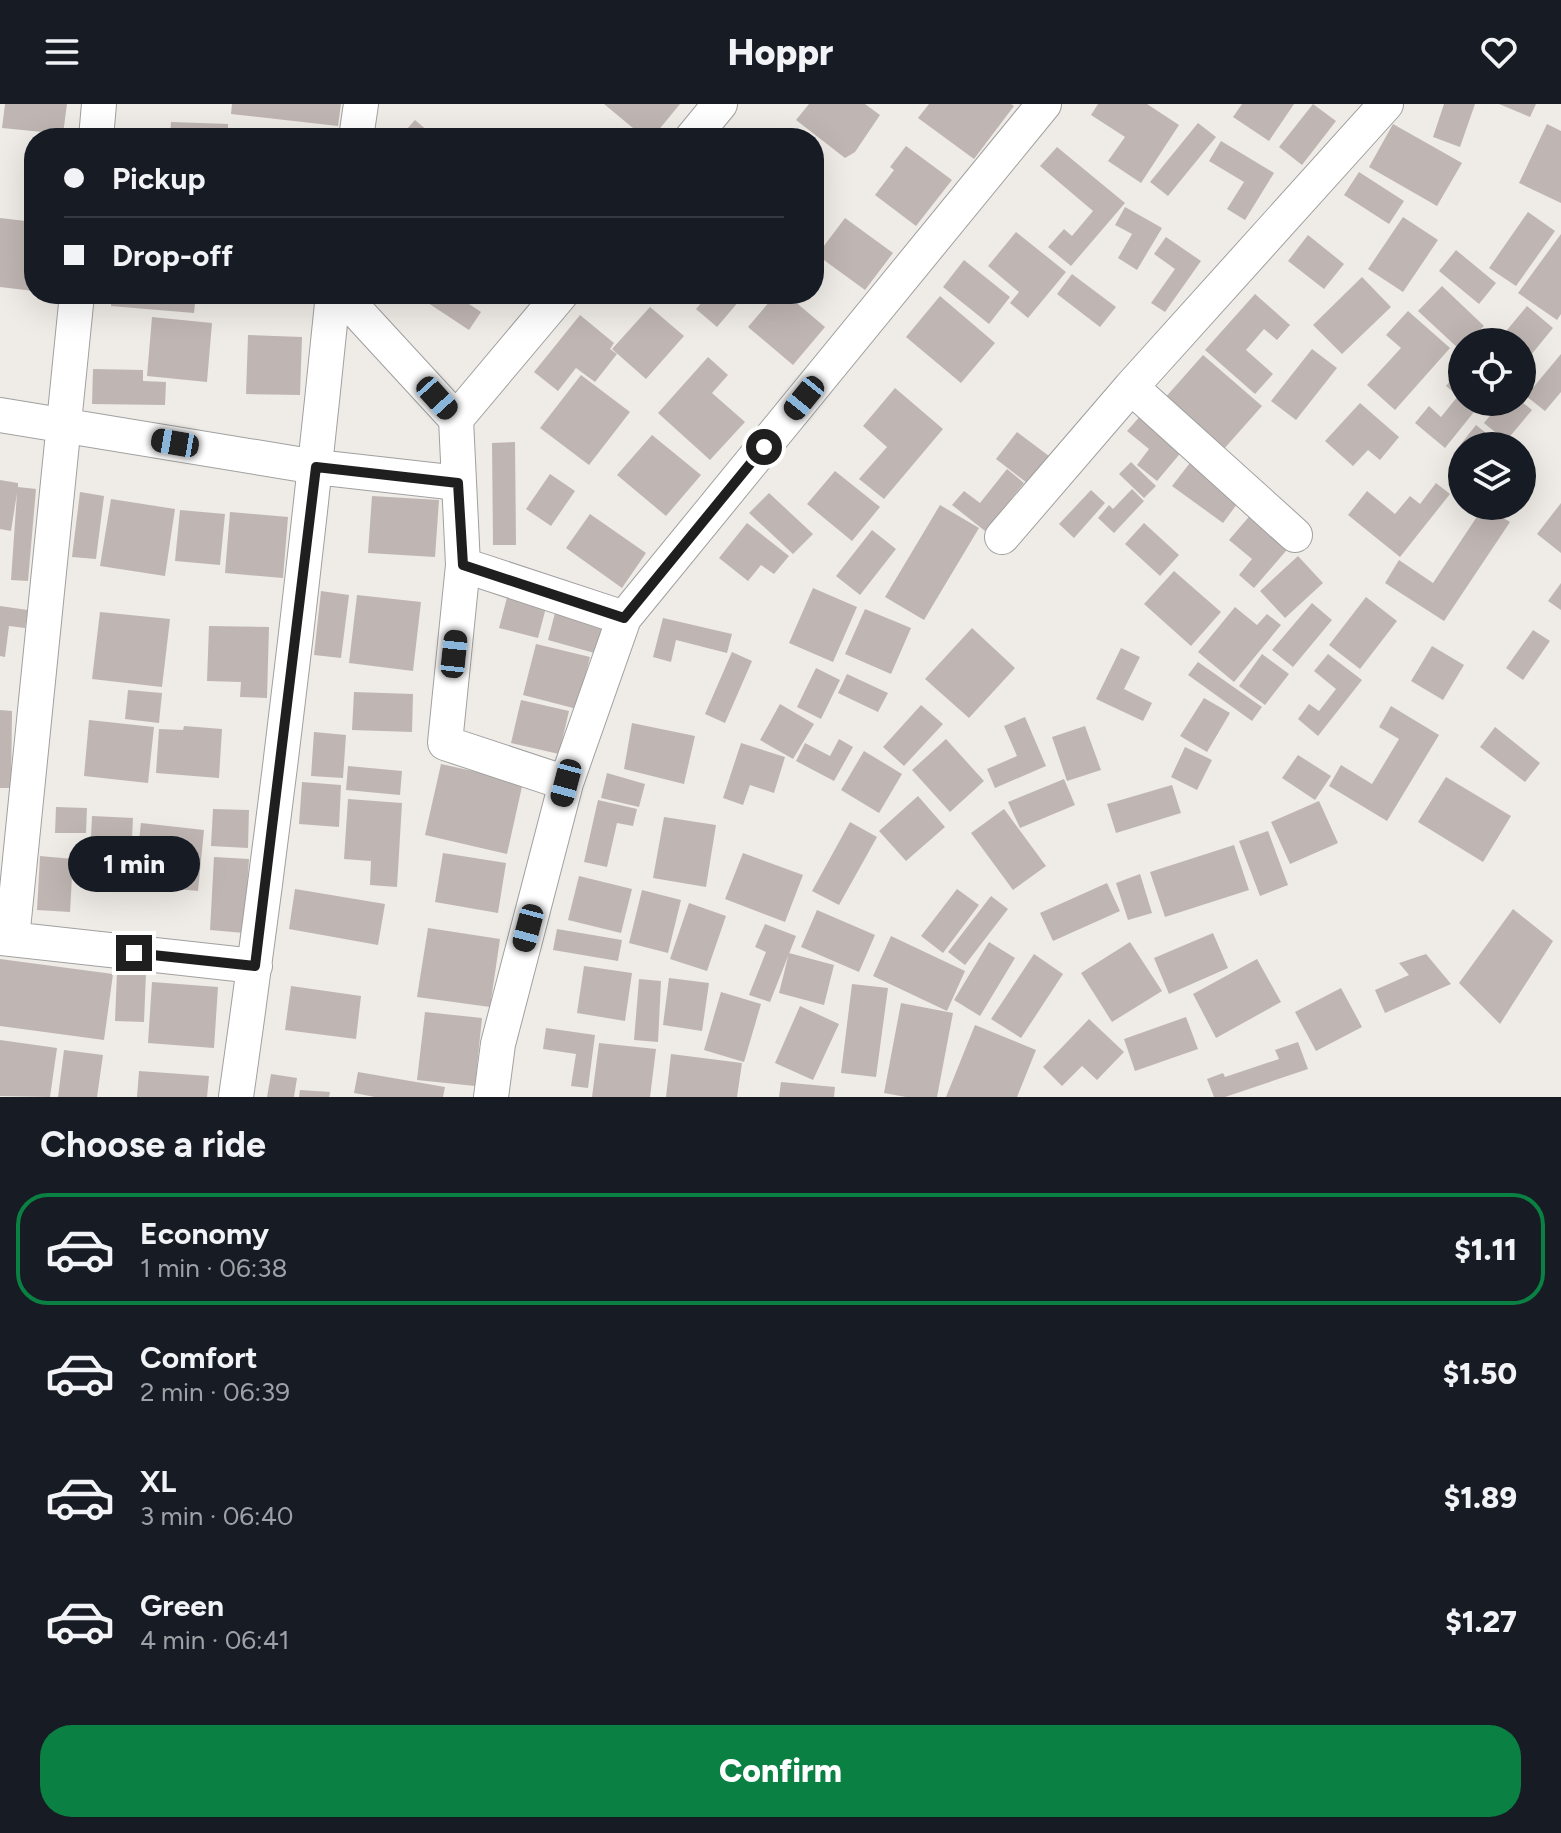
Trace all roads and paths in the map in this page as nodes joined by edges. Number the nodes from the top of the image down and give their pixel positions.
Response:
1 (99, 104) edge
2 (361, 104) edge
3 (720, 104) edge
4 (1044, 104) edge
5 (1386, 104) edge
6 (97, 128) edge
7 (357, 128) edge
8 (700, 128) edge
9 (76, 304) edge
10 (332, 304) edge
11 (350, 304) edge
12 (553, 304) edge
13 (1131, 387) junction
14 (0, 415) edge
15 (456, 419) junction
16 (62, 423) junction
17 (316, 467) junction
18 (458, 483) junction
19 (1295, 535) dead end
20 (1002, 537) dead end
21 (463, 565) junction
22 (624, 618) junction
23 (566, 783) junction
24 (6, 939) edge
25 (255, 966) junction
26 (236, 1097) edge
27 (491, 1097) edge

1 - 6 street
2 - 7 street
3 - 8 street
4 - 22 street
5 - 13 street
9 - 16 street
10 - 17 street
11 - 15 street
12 - 15 street
13 - 19 street
13 - 20 street
14 - 16 street
15 - 18 street
16 - 17 street
16 - 24 street
17 - 18 street
17 - 25 street
18 - 21 street
21 - 22 street
21 - 23 street
22 - 23 street
23 - 27 street
24 - 25 street
25 - 26 street

